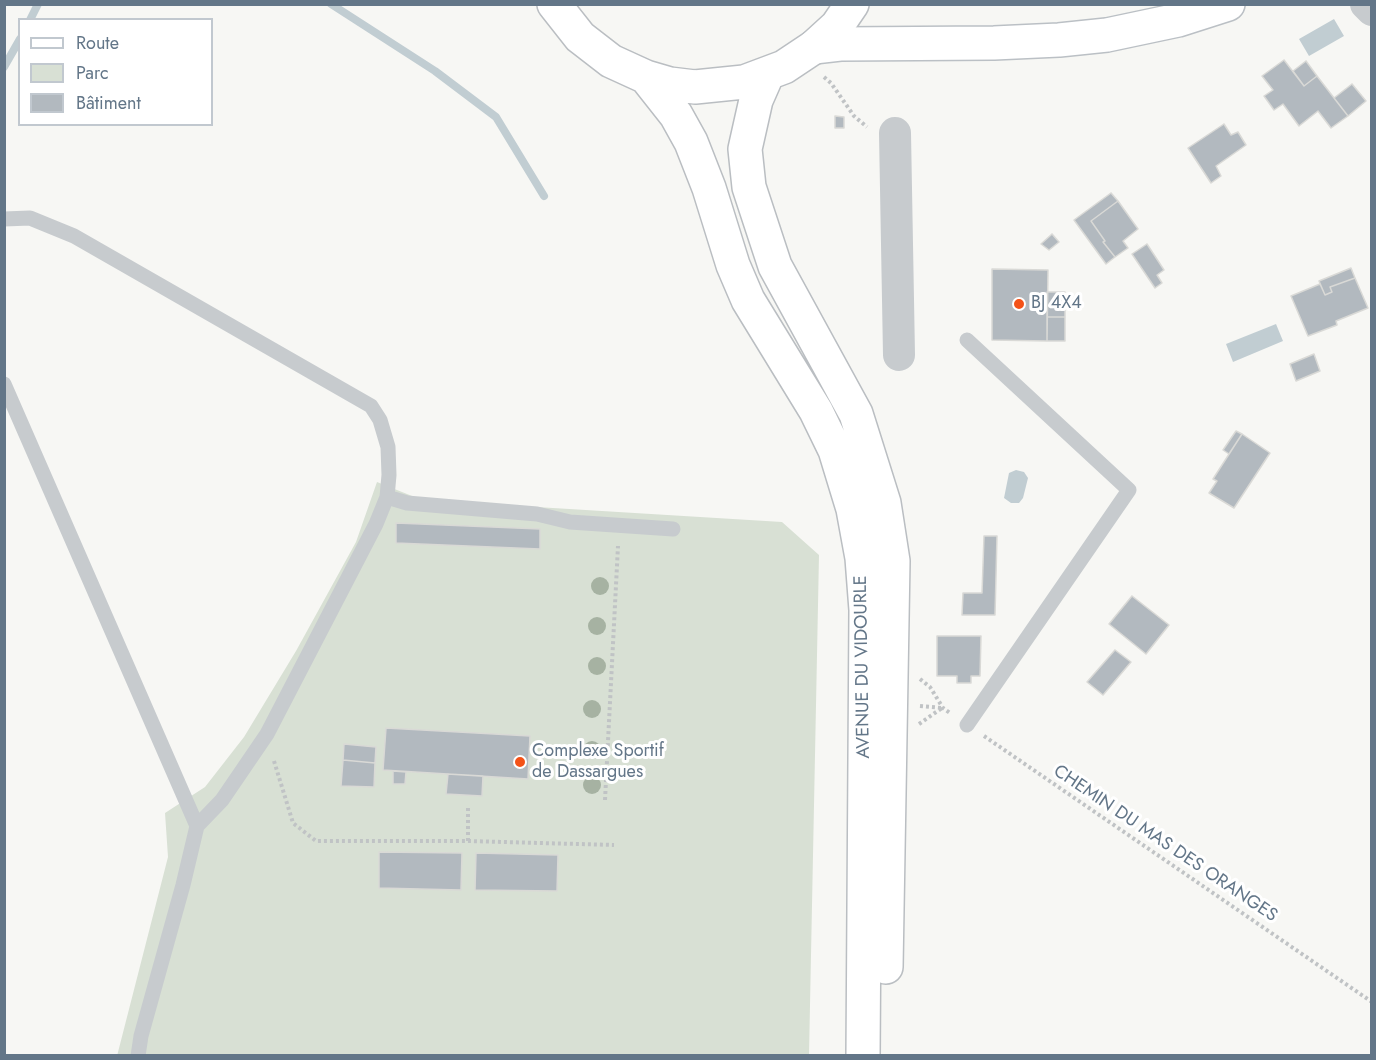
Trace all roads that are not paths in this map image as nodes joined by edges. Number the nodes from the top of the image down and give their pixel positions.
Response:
1 (554, 4) edge
2 (852, 4) edge
3 (1228, 4) edge
4 (1366, 4) edge
5 (1371, 10) edge
6 (806, 53) junction
7 (767, 75) junction
8 (646, 77) junction
9 (895, 140) road end
10 (4, 219) edge
11 (967, 340) dead end
12 (899, 355) dead end
13 (4, 384) edge
14 (387, 498) junction
15 (673, 529) dead end
16 (967, 725) road end
17 (197, 826) junction
18 (138, 1056) edge
19 (863, 1056) edge
20 (884, 1056) edge

1 - 8 main road
2 - 6 main road
3 - 6 main road
4 - 5 street
6 - 7 main road
7 - 8 main road
7 - 20 main road, AVENUE DU VIDOURLE
8 - 19 main road, AVENUE DU VIDOURLE
9 - 12 street
10 - 14 lane
11 - 16 lane
13 - 17 lane
14 - 15 lane
14 - 17 lane
17 - 18 lane

